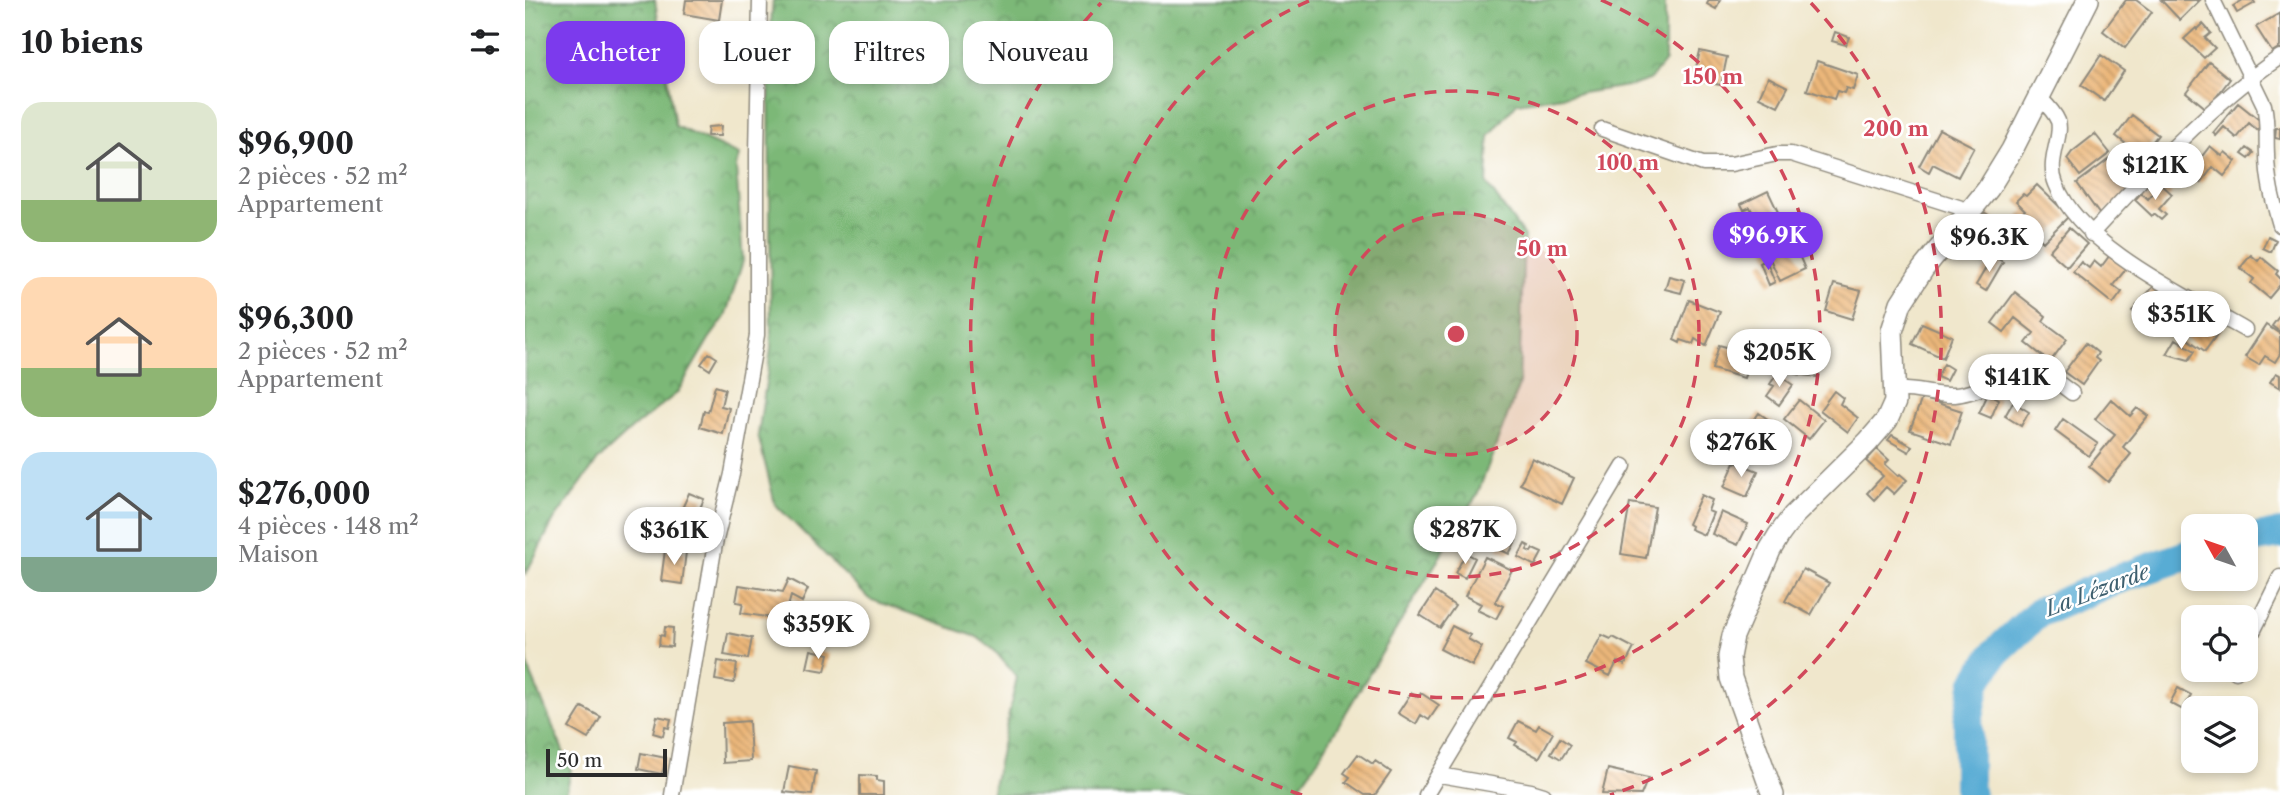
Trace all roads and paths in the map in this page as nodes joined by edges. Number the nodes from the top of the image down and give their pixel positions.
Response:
1 (760, 0) edge
2 (2088, 0) edge
3 (2213, 0) edge
4 (2280, 57) edge
5 (2251, 76) junction
6 (2038, 96) junction
7 (1602, 129) dead end
8 (1971, 211) junction
9 (2280, 225) edge
10 (2091, 234) junction
11 (2245, 330) dead end
12 (1895, 390) junction
13 (2072, 393) dead end
14 (1624, 466) dead end
15 (2280, 579) edge
16 (2258, 622) edge
17 (1440, 775) junction
18 (672, 795) edge
19 (1426, 795) edge
20 (1544, 795) edge
21 (1773, 795) edge

1 - 18 street
2 - 6 main road
3 - 5 street
4 - 5 street
5 - 9 street
5 - 10 street
6 - 8 main road
6 - 10 street
7 - 8 street
8 - 12 main road
10 - 11 street
12 - 13 street
12 - 21 main road
14 - 17 street
15 - 16 street
17 - 19 street
17 - 20 street

